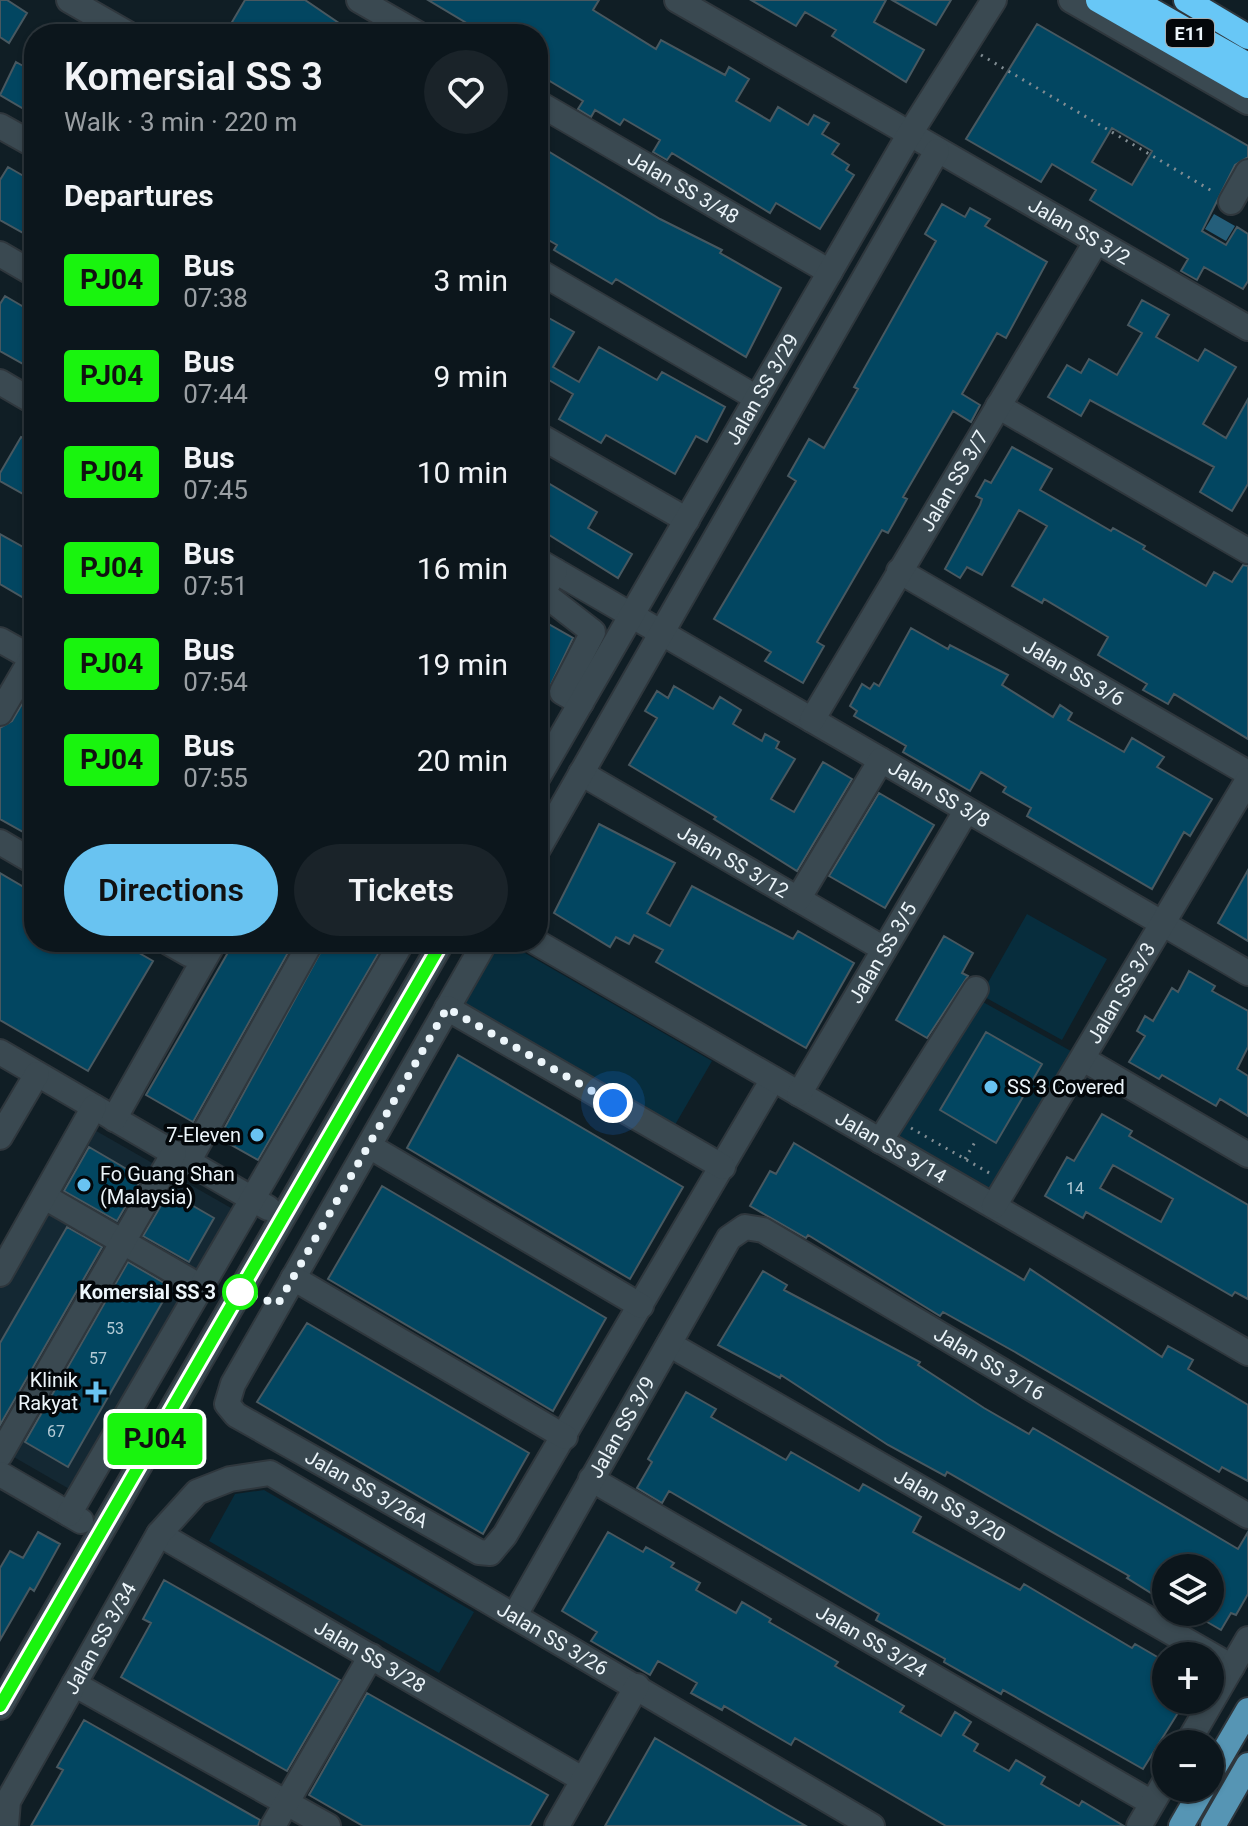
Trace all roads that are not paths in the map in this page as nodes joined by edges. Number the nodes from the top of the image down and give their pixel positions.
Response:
1 (69, 0) edge
2 (359, 0) edge
3 (677, 0) edge
4 (1071, 0) edge
5 (1098, 0) edge
6 (1133, 0) edge
7 (1186, 0) edge
8 (991, 1) edge
9 (1217, 18) junction
10 (1248, 22) edge
11 (111, 24) edge
12 (401, 24) edge
13 (1248, 37) edge
14 (1248, 65) edge
15 (1248, 86) edge
16 (1248, 102) edge
17 (548, 109) edge
18 (0, 126) edge
19 (909, 135) junction
20 (24, 139) edge
21 (937, 151) junction
22 (1248, 172) edge
23 (1231, 202) road end
24 (1096, 242) junction
25 (0, 254) edge
26 (24, 268) edge
27 (830, 272) junction
28 (548, 277) edge
29 (1248, 328) edge
30 (0, 382) edge
31 (24, 396) edge
32 (757, 398) junction
33 (998, 406) junction
34 (548, 441) edge
35 (687, 520) junction
36 (1248, 551) edge
37 (548, 567) edge
38 (899, 571) junction
39 (548, 597) edge
40 (632, 615) junction
41 (662, 633) junction
42 (0, 640) edge
43 (24, 654) edge
44 (24, 674) edge
45 (581, 703) junction
46 (0, 713) edge
47 (812, 720) junction
48 (548, 753) edge
49 (881, 760) junction
50 (581, 773) junction
51 (1248, 773) edge
52 (1248, 780) edge
53 (966, 811) junction
54 (548, 831) edge
55 (0, 842) edge
56 (24, 856) edge
57 (798, 899) junction
58 (1163, 926) junction
59 (548, 949) edge
60 (884, 949) junction
61 (182, 952) edge
62 (208, 952) edge
63 (305, 952) edge
64 (396, 952) edge
65 (436, 952) edge
66 (479, 952) edge
67 (1248, 973) edge
68 (976, 989) dead end
69 (447, 1008) junction
70 (0, 1052) edge
71 (1083, 1059) junction
72 (37, 1074) junction
73 (773, 1079) junction
74 (799, 1094) junction
75 (103, 1113) junction
76 (0, 1137) edge
77 (880, 1141) junction
78 (369, 1146) junction
79 (1248, 1155) edge
80 (181, 1157) junction
81 (723, 1167) junction
82 (45, 1197) junction
83 (254, 1200) junction
84 (994, 1206) junction
85 (284, 1217) junction
86 (729, 1238) joint
87 (121, 1241) junction
88 (0, 1274) edge
89 (293, 1278) junction
90 (201, 1287) junction
91 (641, 1306) junction
92 (669, 1344) junction
93 (1248, 1353) edge
94 (565, 1437) junction
95 (0, 1455) edge
96 (0, 1474) edge
97 (230, 1479) joint
98 (591, 1479) junction
99 (69, 1514) junction
100 (1248, 1516) edge
101 (101, 1532) junction
102 (159, 1534) junction
103 (515, 1615) junction
104 (1248, 1639) edge
105 (371, 1656) junction
106 (1232, 1667) junction
107 (6, 1682) edge
108 (74, 1684) junction
109 (637, 1686) junction
110 (0, 1707) edge
111 (1248, 1710) edge
112 (1195, 1730) edge
113 (1224, 1751) edge
114 (1248, 1765) edge
115 (582, 1779) junction
116 (1195, 1802) edge
117 (286, 1803) junction
118 (1152, 1803) joint
119 (6, 1826) edge
120 (273, 1826) edge
121 (328, 1826) edge
122 (557, 1826) edge
123 (872, 1826) edge
124 (1139, 1826) edge
125 (1181, 1826) edge
126 (1213, 1826) edge

1 - 11 street
2 - 12 street
3 - 19 street, Jalan SS 3/2
4 - 16 street
5 - 15 highway
6 - 14 highway, E11
7 - 9 highway, E11
8 - 19 street, Jalan SS 3/29
9 - 10 highway
9 - 13 highway, E11
17 - 27 street, Jalan SS 3/48
18 - 20 street
19 - 21 street, Jalan SS 3/2
19 - 27 street, Jalan SS 3/29
21 - 24 street, Jalan SS 3/2
21 - 41 street
22 - 23 street
24 - 29 street, Jalan SS 3/2
24 - 33 street, Jalan SS 3/7
25 - 26 street
27 - 32 street, Jalan SS 3/29
28 - 32 street
30 - 31 street
32 - 35 street, Jalan SS 3/29
33 - 36 street
33 - 38 street, Jalan SS 3/7
34 - 35 street
35 - 40 street, Jalan SS 3/29
37 - 40 street, Jalan SS 3/8
38 - 47 street, Jalan SS 3/7
38 - 51 street, Jalan SS 3/6
39 - 45 street
40 - 41 street, Jalan SS 3/8
40 - 45 street, Jalan SS 3/29
41 - 47 street, Jalan SS 3/8
41 - 50 street
42 - 43 street
44 - 46 street
45 - 48 street, Jalan SS 3/29
47 - 49 street, Jalan SS 3/8
49 - 53 street, Jalan SS 3/8
49 - 57 street
50 - 54 street
50 - 57 street, Jalan SS 3/12
52 - 58 street, Jalan SS 3/3
53 - 58 street, Jalan SS 3/8
53 - 60 street, Jalan SS 3/5
55 - 56 street
57 - 60 street, Jalan SS 3/12
58 - 67 street, Jalan SS 3/8
58 - 71 street, Jalan SS 3/3
59 - 73 street, Jalan SS 3/14
60 - 74 street, Jalan SS 3/5
61 - 75 street
62 - 75 street
63 - 80 street
64 - 83 street
65 - 85 street
66 - 69 street, Jalan SS 3/26A
68 - 77 street
69 - 78 street, Jalan SS 3/26A
69 - 81 street
70 - 72 street
71 - 79 street
71 - 84 street, Jalan SS 3/3
72 - 75 street
72 - 76 street
73 - 74 street, Jalan SS 3/14
73 - 81 street, Jalan SS 3/26A
74 - 77 street, Jalan SS 3/14
75 - 80 street
75 - 82 street
77 - 84 street, Jalan SS 3/14
78 - 89 street, Jalan SS 3/26A
78 - 91 street
80 - 83 street
80 - 87 street
81 - 91 street, Jalan SS 3/26A
82 - 87 street
82 - 88 street
83 - 85 street
83 - 90 street
84 - 93 street, Jalan SS 3/14
85 - 101 street
86 - 92 street, Jalan SS 3/9
86 - 100 street, Jalan SS 3/16
87 - 90 street
87 - 95 street
89 - 94 street
89 - 94 street, Jalan SS 3/26A
90 - 99 street
91 - 94 street, Jalan SS 3/26A
92 - 98 street, Jalan SS 3/9
92 - 106 street, Jalan SS 3/20
96 - 99 street
97 - 102 street, Jalan SS 3/34
97 - 103 street, Jalan SS 3/26
98 - 103 street, Jalan SS 3/9
98 - 118 street, Jalan SS 3/24
99 - 101 street
101 - 107 street
102 - 105 street, Jalan SS 3/28
102 - 108 street, Jalan SS 3/34
103 - 109 street, Jalan SS 3/26
104 - 106 street
105 - 115 street, Jalan SS 3/28
105 - 117 street
106 - 112 street
107 - 110 street
108 - 117 street
108 - 119 street, Jalan SS 3/34
109 - 115 street
109 - 123 street, Jalan SS 3/26
111 - 113 main road
114 - 126 main road
115 - 122 street
116 - 125 main road
117 - 120 street
117 - 121 street
118 - 124 street

